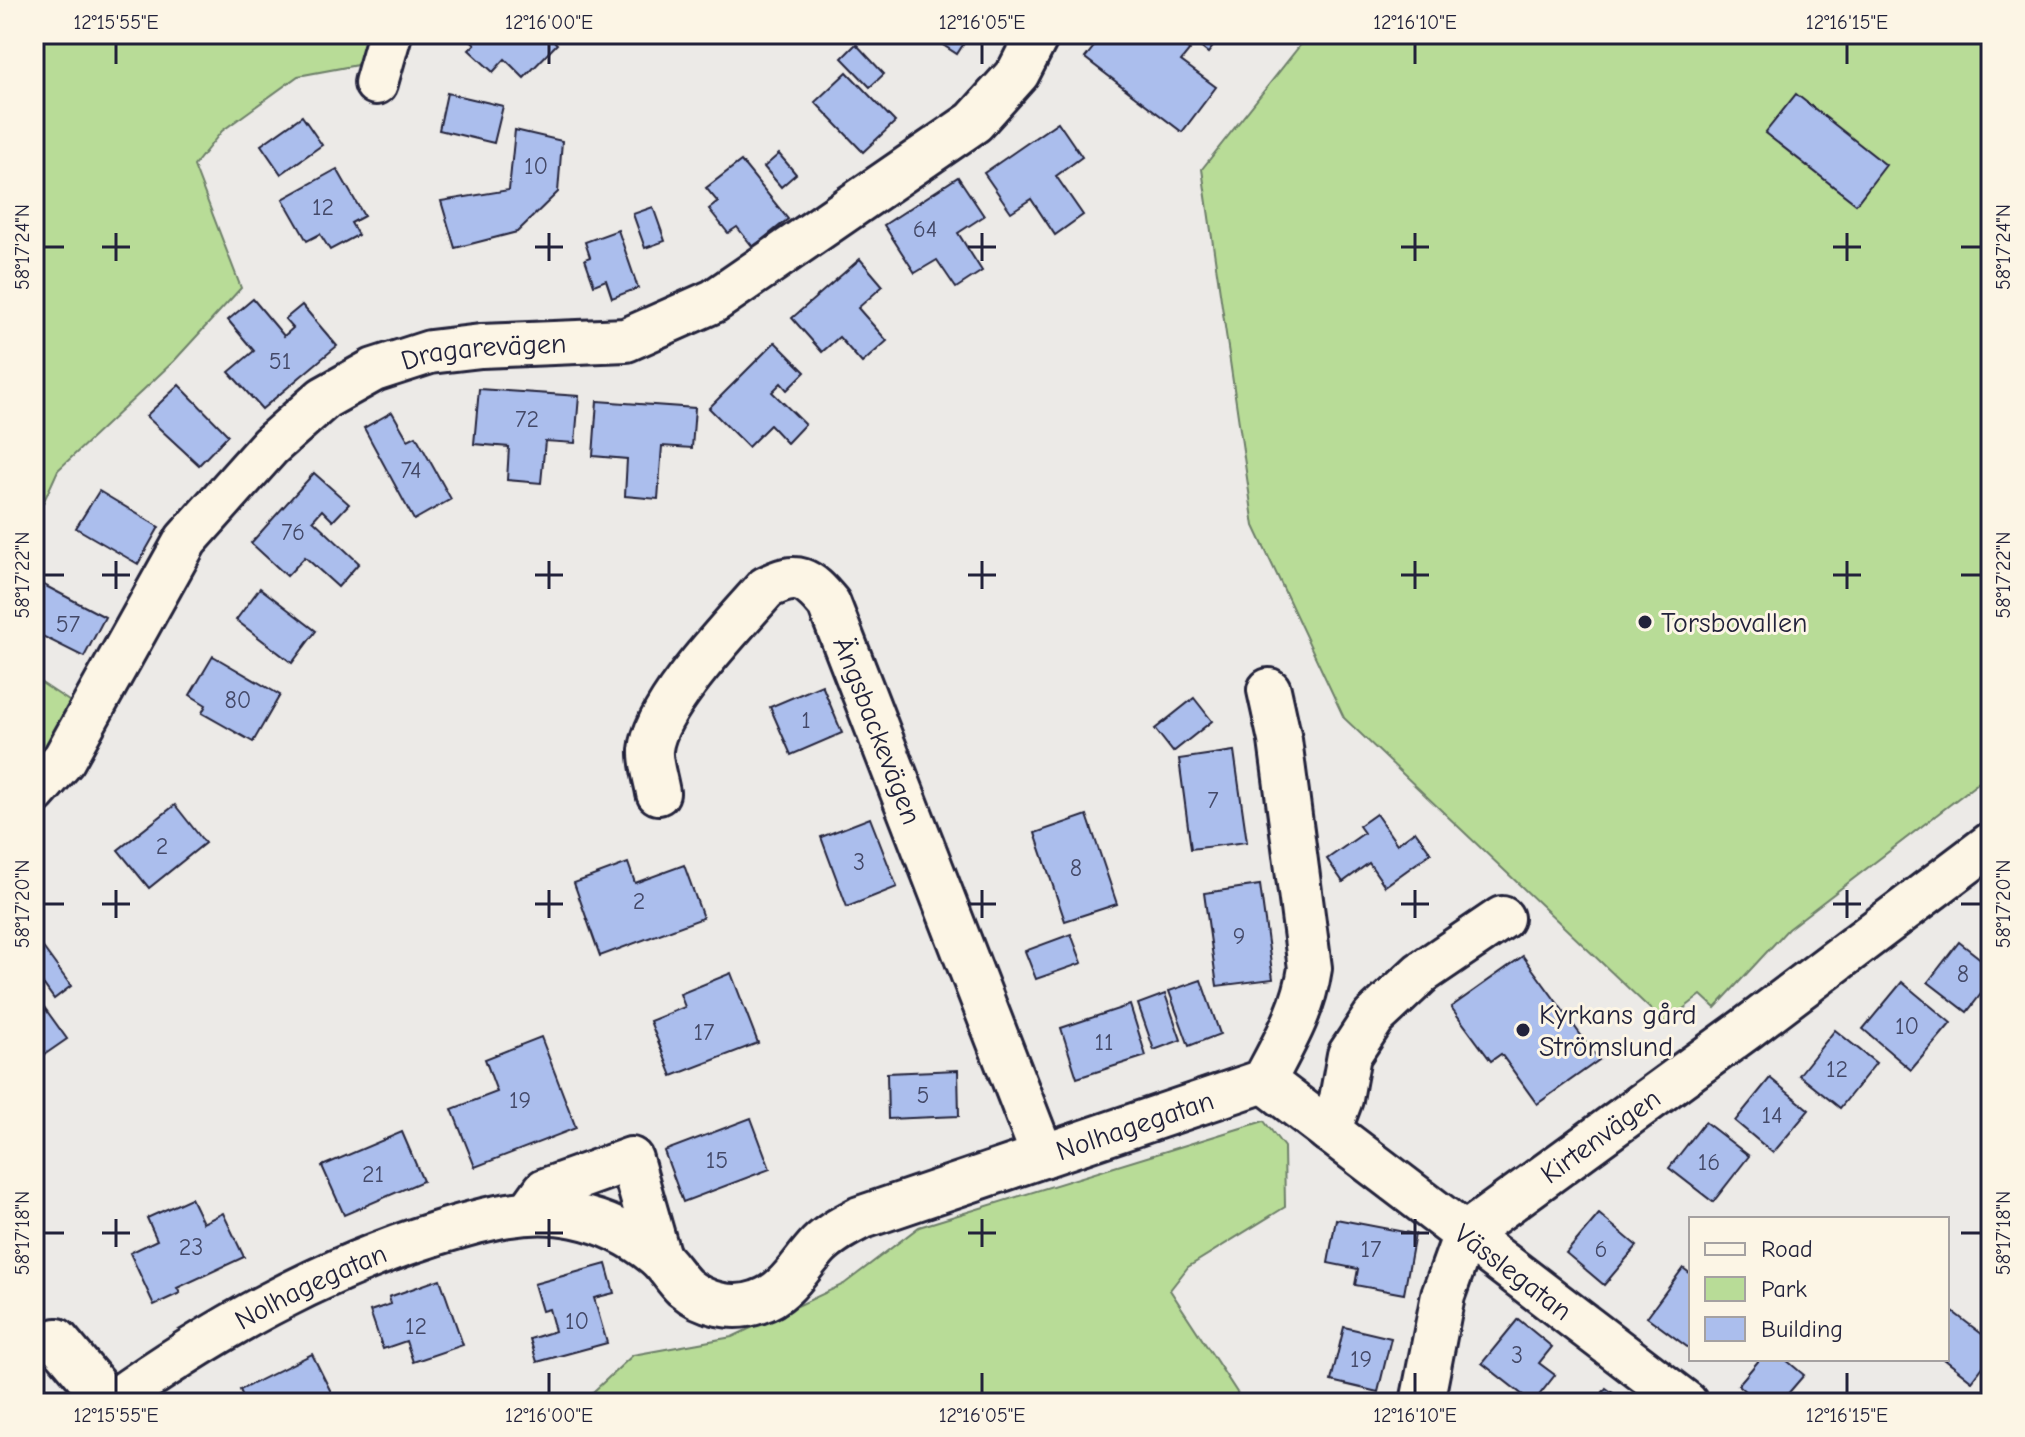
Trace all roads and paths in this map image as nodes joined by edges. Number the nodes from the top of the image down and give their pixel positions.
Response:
1 (390, 34) edge
2 (1038, 34) edge
3 (376, 83) dead end
4 (1269, 690) dead end
5 (34, 793) edge
6 (658, 793) dead end
7 (1991, 844) edge
8 (1502, 918) dead end
9 (1264, 1081) junction
10 (1329, 1131) junction
11 (1043, 1156) junction
12 (530, 1211) junction
13 (1465, 1234) junction
14 (659, 1257) junction
15 (57, 1340) dead end
16 (110, 1403) edge
17 (1422, 1403) edge
18 (1686, 1403) edge

1 - 3 street
2 - 5 street, Dragarevägen
4 - 9 street
6 - 11 street, Ängsbackevägen
7 - 13 street, Kirtenvägen
8 - 10 street
9 - 10 street, Vässlegatan
9 - 11 street, Nolhagegatan
10 - 13 street, Vässlegatan
11 - 14 street, Nolhagegatan
12 - 14 street, Nolhagegatan
12 - 14 street, Nolhagegatan
12 - 16 street, Nolhagegatan
13 - 17 street
13 - 18 street, Vässlegatan
15 - 16 street

